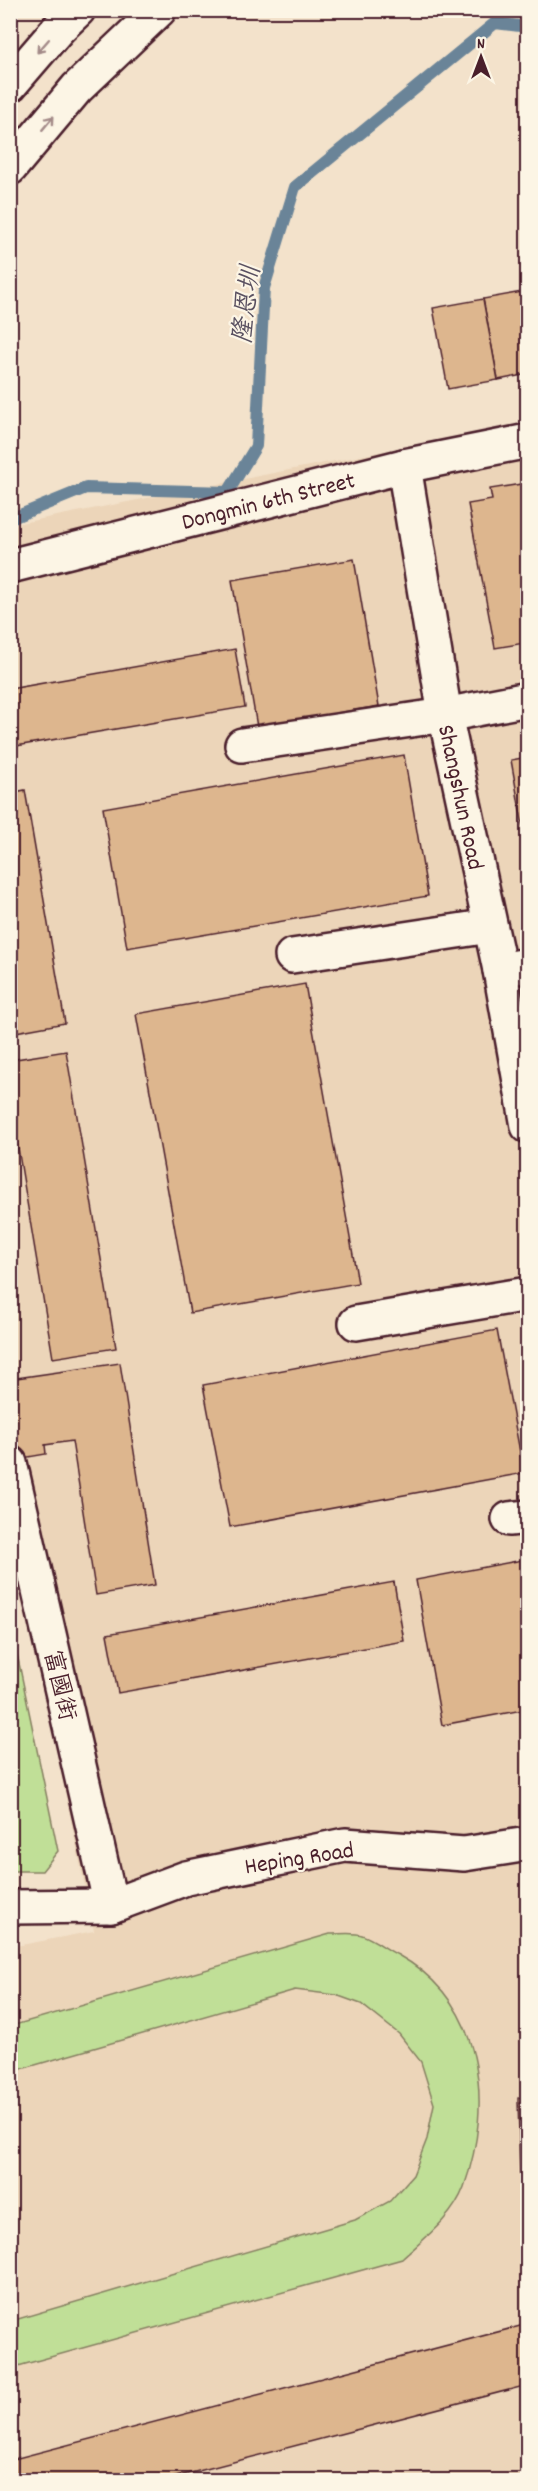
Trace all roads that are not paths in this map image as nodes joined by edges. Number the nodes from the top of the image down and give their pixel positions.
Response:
1 (78, 10) edge
2 (159, 10) edge
3 (10, 84) edge
4 (10, 168) edge
5 (528, 441) edge
6 (404, 466) junction
7 (10, 566) edge
8 (528, 699) edge
9 (445, 715) junction
10 (242, 744) dead end
11 (490, 926) junction
12 (292, 956) dead end
13 (514, 968) edge
14 (528, 1126) edge
15 (528, 1294) edge
16 (356, 1323) dead end
17 (10, 1463) edge
18 (528, 1844) edge
19 (111, 1906) junction
20 (10, 1907) edge

1 -> 3 street
4 -> 2 street
5 - 6 street, Dongmin 6th Street
6 - 7 street, Dongmin 6th Street
6 - 9 street, Shangshun Road
8 - 9 street
9 - 10 street
9 - 11 street, Shangshun Road
11 - 12 street
11 - 13 street, Shangshun Road
13 - 14 street, Shangshun Road
15 - 16 street
17 - 19 street, 富國街
18 - 19 street, Heping Road
19 - 20 street, Heping Road

